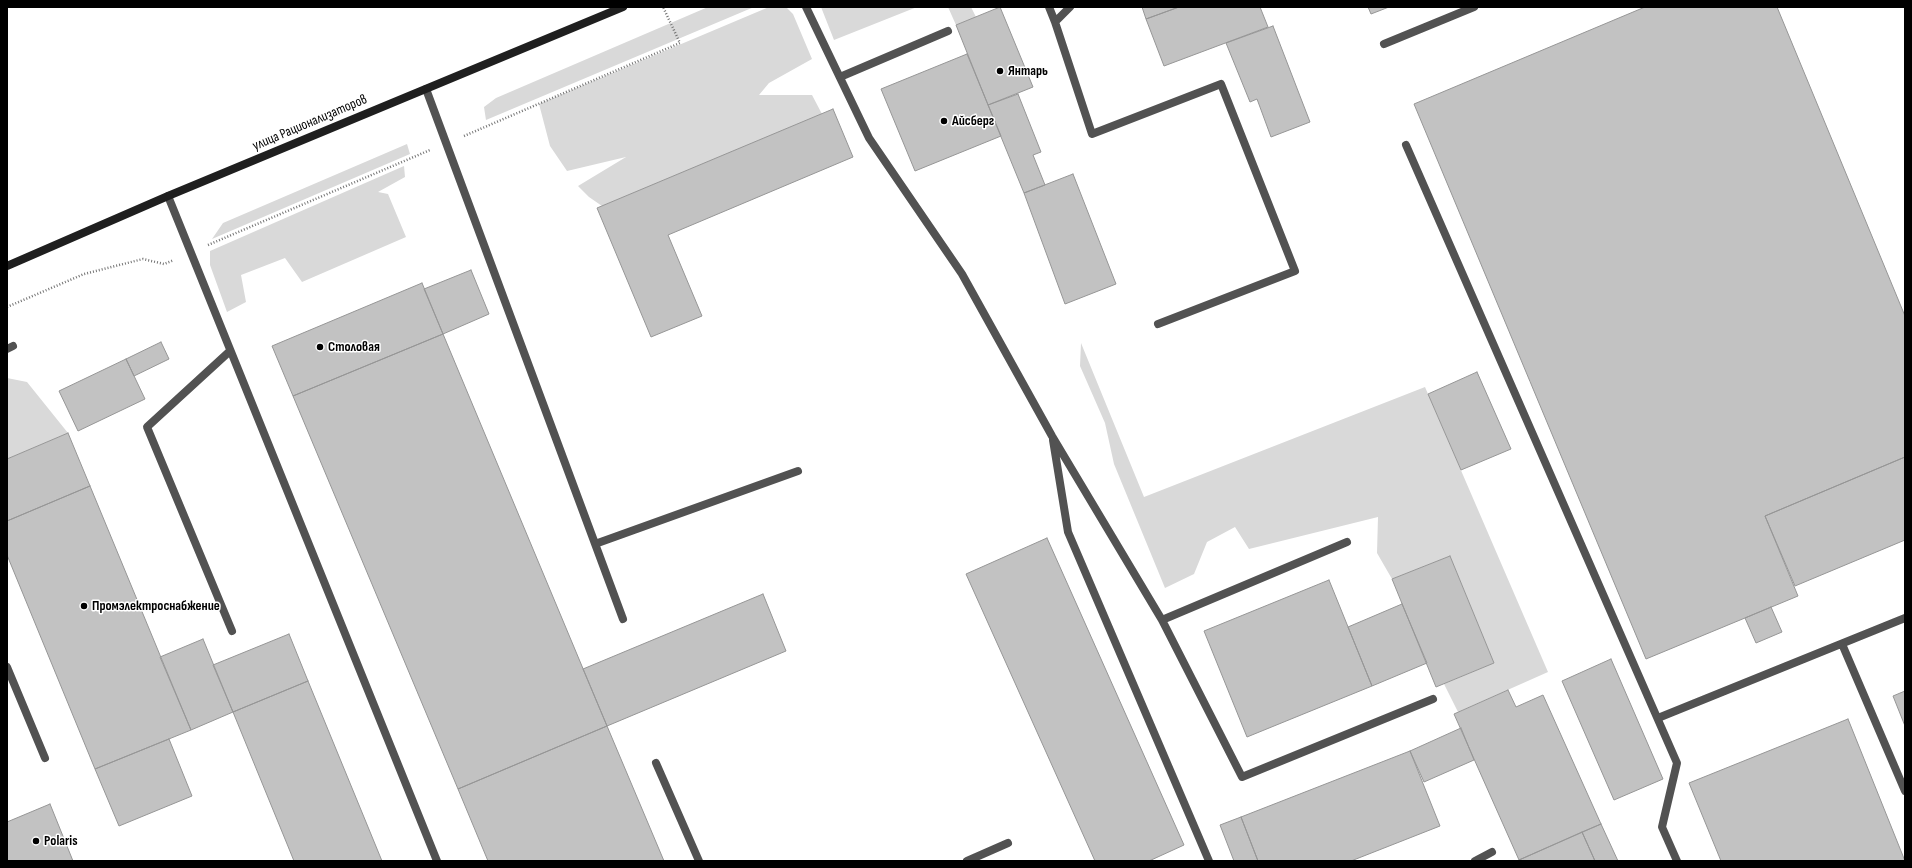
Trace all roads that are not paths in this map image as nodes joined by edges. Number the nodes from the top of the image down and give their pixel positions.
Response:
1 (623, 7) edge
2 (806, 7) edge
3 (1048, 7) edge
4 (1070, 7) edge
5 (1474, 7) edge
6 (1055, 22) junction
7 (948, 31) dead end
8 (1384, 44) dead end
9 (840, 77) junction
10 (426, 89) junction
11 (1406, 145) dead end
12 (168, 196) junction
13 (7, 266) edge
14 (1158, 324) dead end
15 (230, 351) junction
16 (1052, 436) junction
17 (798, 471) dead end
18 (1346, 542) dead end
19 (596, 544) junction
20 (1905, 618) edge
21 (623, 619) dead end
22 (1162, 620) junction
23 (232, 631) dead end
24 (1842, 644) junction
25 (7, 667) edge
26 (1433, 698) dead end
27 (1658, 718) junction
28 (45, 758) dead end
29 (656, 763) dead end
30 (1905, 791) edge
31 (1008, 843) dead end
32 (1492, 852) dead end
33 (437, 861) edge
34 (699, 861) edge
35 (967, 861) edge
36 (1209, 861) edge
37 (1475, 861) edge
38 (1677, 861) edge

1 - 10 main road, улица Рационализаторов
2 - 9 lane
3 - 6 lane
4 - 6 lane
5 - 8 lane
6 - 14 lane
7 - 9 lane
9 - 16 lane
10 - 12 main road, улица Рационализаторов
10 - 19 lane
11 - 27 lane
12 - 13 main road, улица Рационализаторов
12 - 15 lane
15 - 23 lane
15 - 33 lane
16 - 22 lane
16 - 36 lane
17 - 19 lane
18 - 22 lane
19 - 21 lane
20 - 24 lane
22 - 26 lane
24 - 27 lane
24 - 30 lane
25 - 28 lane
27 - 38 lane
29 - 34 lane
31 - 35 lane
32 - 37 lane

